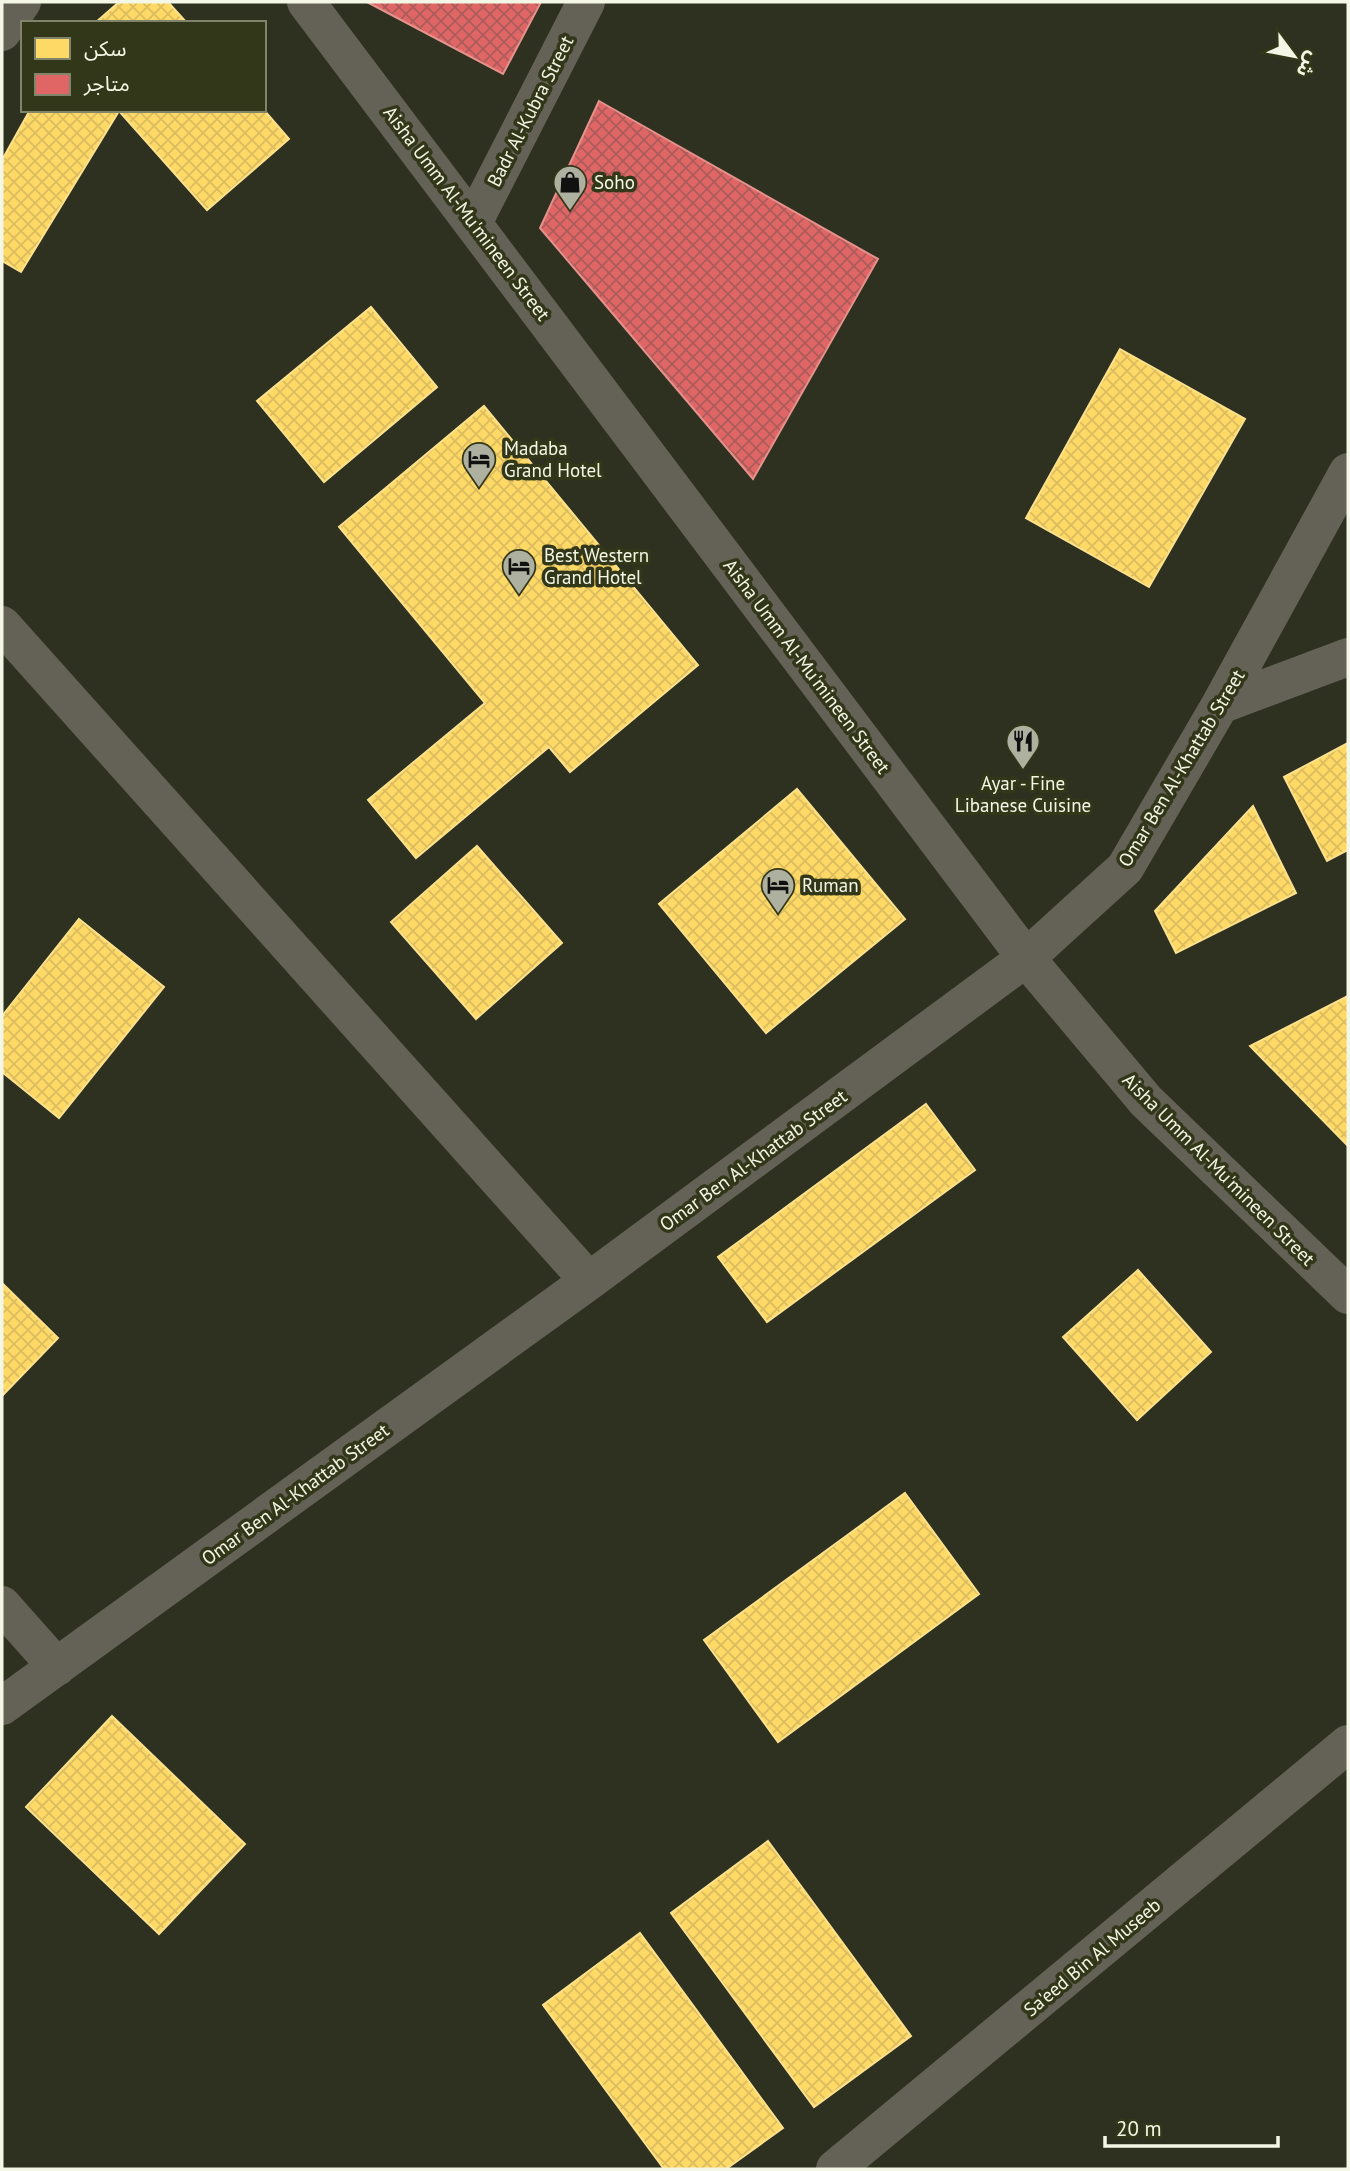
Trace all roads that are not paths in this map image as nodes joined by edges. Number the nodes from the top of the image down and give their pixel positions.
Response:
1 (22, 2) edge
2 (306, 2) edge
3 (586, 2) edge
4 (2, 32) edge
5 (474, 220) junction
6 (1348, 472) edge
7 (2, 625) edge
8 (1348, 657) edge
9 (1220, 705) junction
10 (1026, 958) junction
11 (589, 1281) junction
12 (1348, 1295) edge
13 (2, 1605) edge
14 (57, 1667) junction
15 (2, 1706) edge
16 (1348, 1744) edge
17 (835, 2169) edge

1 - 4 street
2 - 5 street, Aisha Umm Al-Mu'mineen Street
3 - 5 street, Badr Al-Kubra Street
5 - 10 street, Aisha Umm Al-Mu'mineen Street
6 - 9 street, Omar Ben Al-Khattab Street
7 - 11 street
8 - 9 street
9 - 10 street, Omar Ben Al-Khattab Street
10 - 11 street, Omar Ben Al-Khattab Street
10 - 12 street, Aisha Umm Al-Mu'mineen Street
11 - 14 street, Omar Ben Al-Khattab Street
13 - 14 street
14 - 15 street, Omar Ben Al-Khattab Street
16 - 17 street, Sa'eed Bin Al Museeb

